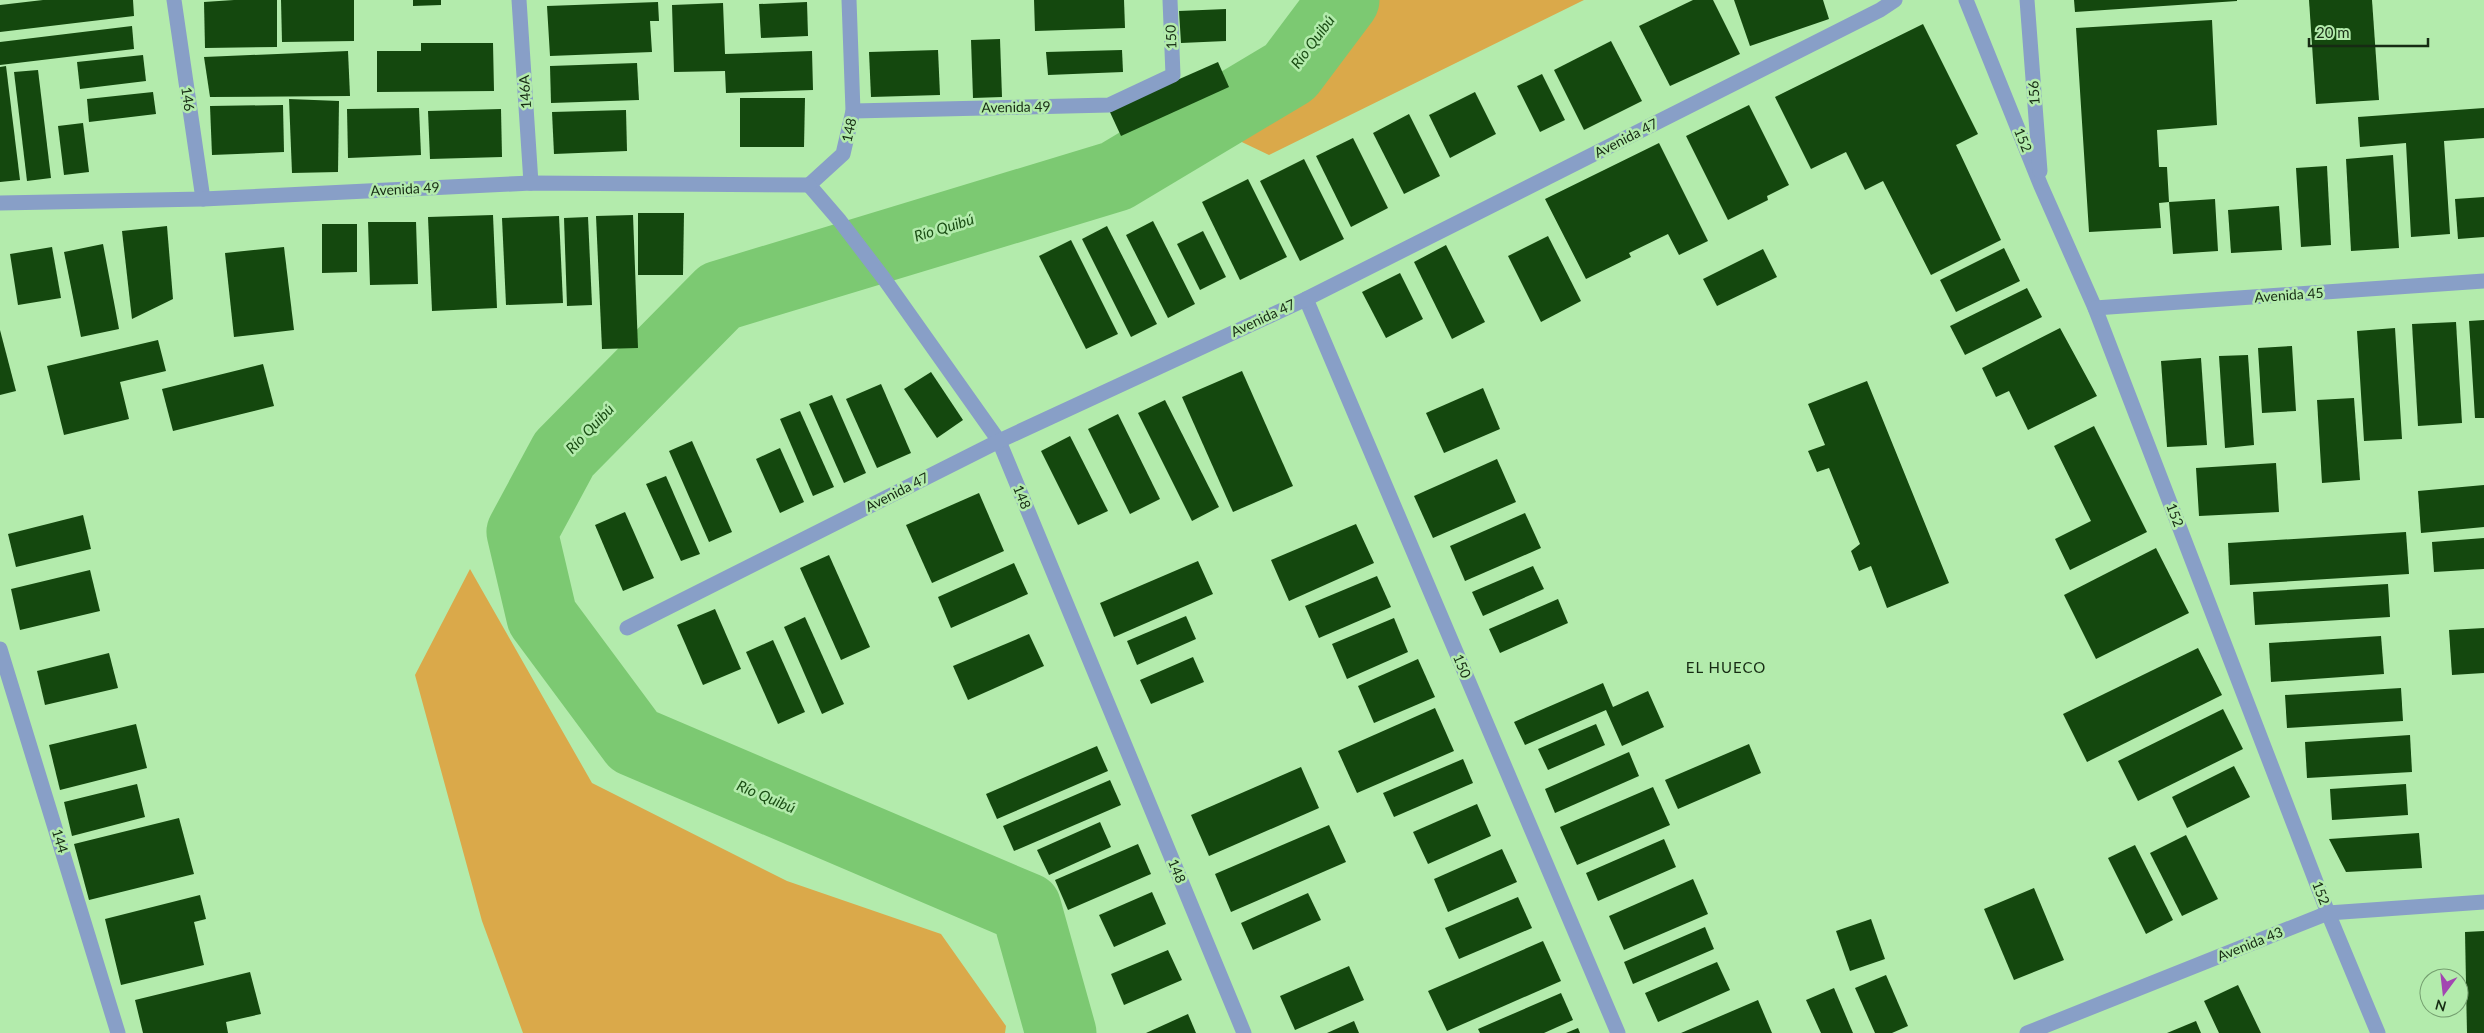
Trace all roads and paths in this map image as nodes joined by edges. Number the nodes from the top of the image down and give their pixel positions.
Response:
1 (174, 0) edge
2 (519, 0) edge
3 (849, 0) edge
4 (1170, 0) edge
5 (1895, 0) edge
6 (1966, 0) edge
7 (2027, 0) edge
8 (1172, 75) joint
9 (853, 111) junction
10 (531, 184) junction
11 (809, 186) junction
12 (2041, 186) junction
13 (202, 199) junction
14 (0, 203) edge
15 (2484, 281) edge
16 (1306, 299) junction
17 (2095, 308) junction
18 (999, 442) junction
19 (627, 628) dead end
20 (0, 649) edge
21 (2484, 902) edge
22 (2328, 912) junction
23 (118, 1033) edge
24 (1244, 1033) edge
25 (1618, 1033) edge
26 (2027, 1033) edge
27 (2378, 1033) edge

1 - 13 street, 146
2 - 10 street, 146A
3 - 9 street, 148
4 - 8 street, 150
5 - 16 street, Avenida 47
6 - 12 street, 152
7 - 12 street, 156
8 - 9 street, Avenida 49
9 - 11 street, 148
10 - 11 street, Avenida 49
10 - 13 street, Avenida 49
11 - 18 street, 148
12 - 17 street, 152
13 - 14 street, Avenida 49
15 - 17 street, Avenida 45
16 - 18 street, Avenida 47
16 - 25 street, 150
17 - 22 street, 152
18 - 19 street, Avenida 47
18 - 24 street, 148
20 - 23 street, 144
21 - 22 street, Avenida 43
22 - 26 street, Avenida 43
22 - 27 street, 152

